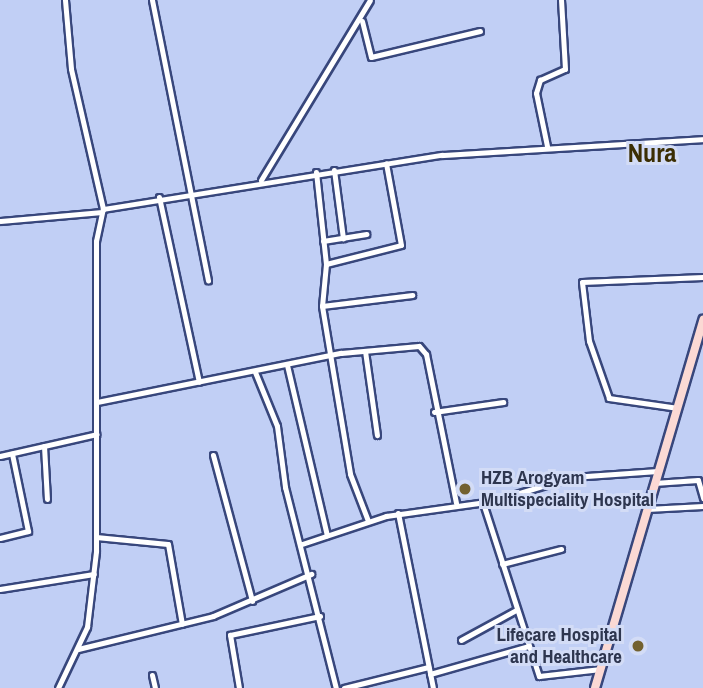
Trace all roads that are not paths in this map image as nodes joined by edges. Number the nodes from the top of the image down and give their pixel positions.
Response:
1 (65, 0) edge
2 (152, 0) edge
3 (370, 0) edge
4 (561, 0) edge
5 (362, 21) junction
6 (481, 32) dead end
7 (703, 139) edge
8 (547, 146) junction
9 (386, 163) junction
10 (334, 170) junction
11 (316, 172) junction
12 (261, 180) junction
13 (192, 192) junction
14 (159, 197) junction
15 (102, 210) junction
16 (0, 221) edge
17 (366, 234) dead end
18 (342, 238) junction
19 (323, 241) junction
20 (326, 264) junction
21 (703, 277) edge
22 (208, 281) dead end
23 (412, 295) dead end
24 (323, 306) junction
25 (703, 320) edge
26 (700, 341) edge
27 (366, 351) junction
28 (331, 355) junction
29 (287, 365) junction
30 (255, 372) junction
31 (199, 382) junction
32 (97, 402) junction
33 (503, 402) dead end
34 (678, 408) junction
35 (434, 412) junction
36 (97, 435) junction
37 (377, 435) dead end
38 (44, 446) junction
39 (12, 454) junction
40 (213, 455) dead end
41 (0, 456) edge
42 (658, 471) junction
43 (654, 483) junction
44 (703, 498) edge
45 (47, 499) dead end
46 (456, 503) junction
47 (483, 503) junction
48 (703, 506) edge
49 (647, 509) junction
50 (398, 513) junction
51 (368, 521) junction
52 (327, 535) junction
53 (96, 537) junction
54 (0, 538) edge
55 (302, 544) junction
56 (561, 549) dead end
57 (502, 564) junction
58 (94, 574) junction
59 (311, 574) junction
60 (0, 589) edge
61 (251, 600) junction
62 (516, 610) junction
63 (320, 616) junction
64 (182, 624) junction
65 (461, 640) dead end
66 (528, 646) junction
67 (78, 649) junction
68 (428, 667) junction
69 (601, 669) junction
70 (430, 674) junction
71 (152, 675) dead end
72 (58, 688) edge
73 (155, 688) edge
74 (239, 688) edge
75 (336, 688) edge
76 (344, 688) edge
77 (433, 688) edge
78 (595, 688) edge

1 - 15 street
2 - 13 street
3 - 5 street
4 - 8 street
5 - 6 street
5 - 12 street
7 - 8 street
8 - 9 street
9 - 10 street
9 - 20 street
10 - 11 street
10 - 18 street
11 - 12 street
11 - 19 street
12 - 13 street
13 - 14 street
13 - 22 street
14 - 15 street
14 - 31 street
15 - 16 street
15 - 32 street
17 - 18 street
18 - 19 street
19 - 20 street
20 - 24 street
21 - 34 street
23 - 24 street
24 - 28 street
25 - 26 main road
26 - 34 main road
27 - 28 street
27 - 35 street
27 - 37 street
28 - 29 street
28 - 51 street
29 - 30 street
29 - 52 street
30 - 31 street
30 - 55 street
31 - 32 street
32 - 36 street
33 - 35 street
34 - 42 main road
35 - 46 street
36 - 38 street
36 - 53 street
38 - 39 street
38 - 45 street
39 - 41 street
39 - 54 street
40 - 61 street
42 - 43 main road
42 - 47 street
43 - 44 street
43 - 49 main road
46 - 47 street
46 - 50 street
47 - 57 street
48 - 49 street
49 - 69 main road
50 - 51 street
50 - 68 street
51 - 52 street
52 - 55 street
53 - 58 street
53 - 64 street
55 - 59 street
56 - 57 street
57 - 62 street
58 - 60 street
58 - 67 street
59 - 61 street
59 - 63 street
61 - 64 street
62 - 65 street
62 - 66 street
63 - 74 street
63 - 75 street
64 - 67 street
66 - 69 street
66 - 70 street
67 - 72 street
68 - 70 street
68 - 76 street
69 - 78 main road
70 - 77 street
71 - 73 street

